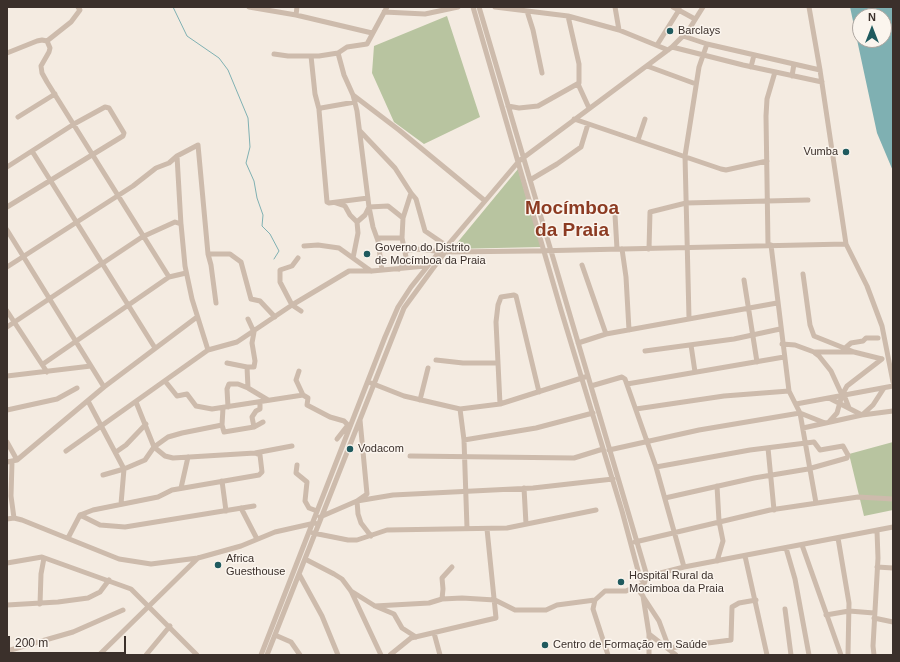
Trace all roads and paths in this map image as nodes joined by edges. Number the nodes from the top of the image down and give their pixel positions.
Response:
1 (78, 7) edge
2 (249, 7) edge
3 (296, 7) edge
4 (387, 7) edge
5 (458, 7) edge
6 (473, 7) edge
7 (479, 7) edge
8 (495, 7) edge
9 (615, 7) edge
10 (673, 7) edge
11 (703, 7) edge
12 (809, 7) edge
13 (679, 8) edge
14 (530, 10) edge
15 (384, 12) junction
16 (296, 15) junction
17 (568, 16) junction
18 (695, 19) junction
19 (619, 30) junction
20 (372, 33) junction
21 (683, 36) junction
22 (47, 41) junction
23 (707, 44) junction
24 (657, 45) junction
25 (670, 48) junction
26 (7, 53) edge
27 (338, 53) junction
28 (274, 54) dead end
29 (754, 55) junction
30 (311, 56) junction
31 (703, 56) junction
32 (794, 64) junction
33 (647, 66) junction
34 (751, 67) junction
35 (820, 70) junction
36 (542, 72) dead end
37 (776, 72) junction
38 (792, 76) junction
39 (822, 82) junction
40 (578, 84) junction
41 (696, 84) junction
42 (55, 94) junction
43 (353, 95) junction
44 (354, 102) junction
45 (589, 108) junction
46 (319, 109) junction
47 (507, 110) junction
48 (18, 117) dead end
49 (574, 119) junction
50 (645, 119) dead end
51 (74, 124) junction
52 (588, 124) junction
53 (360, 131) junction
54 (638, 140) junction
55 (32, 151) junction
56 (92, 154) junction
57 (177, 156) junction
58 (686, 156) junction
59 (521, 159) junction
60 (767, 161) junction
61 (7, 167) edge
62 (530, 180) junction
63 (50, 181) junction
64 (411, 193) junction
65 (118, 195) junction
66 (368, 198) junction
67 (484, 200) junction
68 (768, 200) junction
69 (808, 200) dead end
70 (329, 203) junction
71 (686, 203) junction
72 (7, 207) edge
73 (370, 207) junction
74 (615, 215) dead end
75 (403, 218) junction
76 (76, 222) junction
77 (357, 222) junction
78 (181, 225) junction
79 (7, 230) edge
80 (142, 236) junction
81 (377, 238) junction
82 (402, 238) junction
83 (846, 244) junction
84 (770, 245) junction
85 (304, 246) dead end
86 (447, 246) junction
87 (687, 248) junction
88 (620, 249) junction
89 (649, 249) junction
90 (406, 250) junction
91 (552, 250) junction
92 (544, 251) junction
93 (442, 252) junction
94 (208, 254) junction
95 (24, 257) junction
96 (298, 258) dead end
97 (353, 258) junction
98 (102, 263) junction
99 (582, 265) dead end
100 (426, 266) junction
101 (7, 267) edge
102 (398, 269) junction
103 (382, 270) junction
104 (372, 271) junction
105 (186, 273) junction
106 (804, 274) dead end
107 (169, 277) junction
108 (744, 280) dead end
109 (49, 298) junction
110 (216, 303) dead end
111 (777, 303) junction
112 (292, 305) junction
113 (129, 306) junction
114 (748, 308) junction
115 (567, 309) junction
116 (561, 310) junction
117 (7, 311) edge
118 (301, 311) dead end
119 (197, 317) junction
120 (275, 317) junction
121 (248, 318) dead end
122 (689, 318) junction
123 (14, 322) junction
124 (7, 327) edge
125 (780, 329) junction
126 (629, 330) junction
127 (254, 332) junction
128 (606, 334) junction
129 (754, 334) junction
130 (878, 338) dead end
131 (76, 340) junction
132 (578, 343) junction
133 (782, 344) junction
134 (691, 345) junction
135 (155, 348) junction
136 (845, 348) junction
137 (208, 350) junction
138 (645, 351) dead end
139 (814, 352) junction
140 (841, 352) junction
141 (854, 352) junction
142 (784, 357) junction
143 (436, 360) dead end
144 (757, 362) junction
145 (227, 363) dead end
146 (498, 363) junction
147 (43, 364) junction
148 (91, 366) junction
149 (247, 367) junction
150 (428, 368) dead end
151 (46, 372) junction
152 (299, 372) dead end
153 (695, 372) junction
154 (7, 376) edge
155 (588, 376) junction
156 (582, 378) junction
157 (165, 381) junction
158 (893, 382) edge
159 (371, 383) junction
160 (627, 384) junction
161 (591, 386) junction
162 (893, 386) edge
163 (77, 388) dead end
164 (104, 388) junction
165 (248, 388) junction
166 (884, 388) junction
167 (789, 391) junction
168 (539, 392) junction
169 (303, 395) junction
170 (843, 395) junction
171 (828, 397) junction
172 (268, 400) junction
173 (420, 400) junction
174 (88, 401) junction
175 (136, 402) junction
176 (260, 402) junction
177 (840, 403) junction
178 (500, 404) junction
179 (796, 404) junction
180 (225, 407) junction
181 (849, 408) junction
182 (460, 409) junction
183 (636, 409) junction
184 (7, 410) edge
185 (893, 411) edge
186 (593, 413) junction
187 (800, 413) junction
188 (862, 414) junction
189 (359, 419) junction
190 (263, 422) dead end
191 (827, 422) junction
192 (146, 424) junction
193 (102, 425) junction
194 (222, 425) junction
195 (254, 427) junction
196 (803, 428) junction
197 (337, 439) dead end
198 (464, 440) junction
199 (647, 441) junction
200 (7, 442) edge
201 (805, 443) junction
202 (292, 446) dead end
203 (154, 447) junction
204 (768, 448) junction
205 (606, 450) junction
206 (66, 451) dead end
207 (116, 452) junction
208 (255, 453) junction
209 (410, 456) dead end
210 (188, 457) junction
211 (464, 458) junction
212 (17, 460) junction
213 (9, 462) edge
214 (297, 465) dead end
215 (656, 467) junction
216 (124, 469) junction
217 (808, 469) junction
218 (103, 475) dead end
219 (770, 475) junction
220 (613, 479) junction
221 (222, 481) junction
222 (717, 486) junction
223 (181, 488) junction
224 (524, 488) junction
225 (466, 491) junction
226 (665, 498) junction
227 (893, 499) edge
228 (357, 501) junction
229 (816, 502) junction
230 (121, 504) junction
231 (254, 506) dead end
232 (241, 508) junction
233 (596, 510) dead end
234 (774, 510) junction
235 (226, 511) junction
236 (317, 511) junction
237 (80, 515) junction
238 (320, 517) junction
239 (14, 518) junction
240 (7, 519) edge
241 (719, 521) junction
242 (315, 523) junction
243 (526, 524) junction
244 (893, 527) edge
245 (467, 528) junction
246 (487, 529) junction
247 (877, 530) junction
248 (312, 533) junction
249 (674, 533) junction
250 (371, 536) junction
251 (68, 538) junction
252 (838, 538) junction
253 (257, 540) junction
254 (634, 542) junction
255 (802, 545) junction
256 (786, 548) junction
257 (745, 556) junction
258 (44, 558) junction
259 (198, 558) junction
260 (304, 559) junction
261 (717, 561) junction
262 (7, 563) edge
263 (452, 567) dead end
264 (684, 567) junction
265 (877, 567) junction
266 (893, 568) edge
267 (299, 574) junction
268 (647, 576) junction
269 (640, 578) junction
270 (109, 580) junction
271 (644, 583) junction
272 (351, 591) junction
273 (643, 596) junction
274 (442, 599) junction
275 (495, 600) junction
276 (595, 600) junction
277 (756, 600) junction
278 (40, 604) junction
279 (7, 605) edge
280 (150, 606) junction
281 (375, 606) junction
282 (785, 609) dead end
283 (123, 610) dead end
284 (849, 611) junction
285 (826, 615) junction
286 (874, 616) junction
287 (893, 622) edge
288 (170, 626) junction
289 (275, 631) junction
290 (434, 633) junction
291 (649, 634) junction
292 (416, 637) junction
293 (669, 648) junction
294 (7, 651) edge
295 (99, 655) edge
296 (146, 655) edge
297 (197, 655) edge
298 (261, 655) edge
299 (267, 655) edge
300 (300, 655) edge
301 (338, 655) edge
302 (381, 655) edge
303 (390, 655) edge
304 (440, 655) edge
305 (608, 655) edge
306 (649, 655) edge
307 (676, 655) edge
308 (767, 655) edge
309 (791, 655) edge
310 (809, 655) edge
311 (841, 655) edge
312 (848, 655) edge
313 (874, 655) edge

1 - 22 street
2 - 16 street
3 - 16 street
4 - 15 street
5 - 15 street
6 - 47 street
7 - 47 street
8 - 14 street
9 - 19 street
10 - 13 street
11 - 18 street
12 - 35 street
13 - 18 street
13 - 24 street
14 - 17 street
14 - 36 street
15 - 20 street
16 - 20 street
17 - 19 street
17 - 40 street
18 - 21 street
19 - 24 street
20 - 27 street
21 - 23 street
21 - 25 street
22 - 26 street
22 - 42 street
23 - 29 street
23 - 31 street
24 - 25 street
25 - 31 street
25 - 33 street
27 - 30 street
27 - 43 street
28 - 30 street
29 - 32 street
29 - 34 street
30 - 46 street
31 - 34 street
31 - 41 street
32 - 35 street
32 - 38 street
33 - 41 street
33 - 45 street
34 - 37 street
35 - 39 street
37 - 38 street
37 - 60 street
38 - 39 street
39 - 83 street
40 - 45 street
40 - 47 street
41 - 58 street
42 - 48 street
42 - 51 street
43 - 44 street
43 - 67 street
44 - 46 street
44 - 53 street
45 - 49 street
46 - 70 street
47 - 59 street
49 - 52 street
49 - 59 street
50 - 54 street
51 - 55 street
51 - 56 street
51 - 56 street
52 - 54 street
52 - 62 street
53 - 64 street
53 - 66 street
54 - 58 street
55 - 61 street
55 - 63 street
56 - 63 street
56 - 65 street
57 - 65 street
57 - 78 street
57 - 94 street
58 - 60 street
58 - 71 street
59 - 62 street
59 - 67 street
59 - 92 street
60 - 68 street
62 - 91 street
63 - 72 street
63 - 76 street
64 - 75 street
64 - 86 street
65 - 76 street
65 - 80 street
66 - 70 street
66 - 73 street
67 - 86 street
68 - 69 street
68 - 71 street
68 - 84 street
70 - 77 street
71 - 87 street
71 - 89 street
73 - 75 street
73 - 77 street
73 - 81 street
74 - 88 street
75 - 82 street
76 - 95 street
76 - 98 street
77 - 97 street
78 - 80 street
78 - 105 street
79 - 95 street
80 - 98 street
80 - 107 street
81 - 82 street
81 - 103 street
82 - 90 street
83 - 84 street
83 - 158 street
84 - 87 street
84 - 111 street
85 - 97 street
86 - 93 street
87 - 89 street
87 - 122 street
88 - 89 street
88 - 91 street
88 - 126 street
90 - 93 street
90 - 102 street
91 - 92 street
91 - 115 street
92 - 93 street
92 - 116 street
93 - 100 street
93 - 159 street
94 - 110 street
94 - 120 street
95 - 101 street
95 - 109 street
96 - 112 street
97 - 104 street
98 - 109 street
98 - 113 street
99 - 128 street
100 - 102 street
100 - 159 street
102 - 103 street
103 - 104 street
104 - 112 street
105 - 107 street
105 - 119 street
106 - 136 street
107 - 113 street
108 - 114 street
109 - 123 street
109 - 131 street
111 - 114 street
111 - 125 street
112 - 118 street
112 - 120 street
113 - 131 street
113 - 135 street
114 - 122 street
114 - 129 street
115 - 116 street
115 - 132 street
116 - 156 street
117 - 123 street
119 - 135 street
119 - 137 street
120 - 127 street
121 - 127 street
122 - 126 street
123 - 124 street
123 - 147 street
125 - 129 street
125 - 133 street
126 - 128 street
127 - 137 street
127 - 149 street
128 - 132 street
129 - 134 street
129 - 144 street
130 - 136 street
131 - 147 street
131 - 148 street
132 - 155 street
133 - 139 street
133 - 142 street
134 - 138 street
134 - 153 street
135 - 164 street
136 - 140 street
136 - 141 street
137 - 157 street
139 - 140 street
139 - 170 street
140 - 141 street
141 - 170 street
142 - 144 street
142 - 167 street
143 - 146 street
144 - 153 street
145 - 149 street
146 - 168 street
146 - 178 street
147 - 151 street
148 - 151 street
148 - 164 street
149 - 165 street
150 - 173 street
151 - 154 street
152 - 169 street
153 - 160 street
155 - 156 street
155 - 161 street
156 - 168 street
156 - 186 street
157 - 175 street
157 - 180 street
159 - 173 street
159 - 189 street
159 - 236 street
160 - 161 street
160 - 183 street
161 - 205 street
162 - 166 street
163 - 184 street
164 - 174 street
165 - 172 street
165 - 180 street
166 - 170 street
166 - 188 street
167 - 179 street
167 - 183 street
168 - 178 street
169 - 172 street
169 - 197 street
170 - 171 street
170 - 177 street
170 - 181 street
171 - 177 street
171 - 179 street
172 - 176 street
173 - 182 street
174 - 193 street
174 - 212 street
175 - 192 street
175 - 193 street
176 - 180 street
176 - 195 street
177 - 181 street
177 - 191 street
178 - 182 street
179 - 187 street
180 - 194 street
181 - 188 street
182 - 198 street
183 - 199 street
185 - 188 street
186 - 198 street
186 - 205 street
187 - 191 street
187 - 196 street
187 - 199 street
188 - 191 street
189 - 228 street
189 - 238 street
190 - 195 street
191 - 196 street
192 - 203 street
192 - 207 street
193 - 206 street
193 - 207 street
194 - 195 street
194 - 203 street
196 - 201 street
198 - 211 street
199 - 205 street
199 - 215 street
200 - 212 street
201 - 204 street
201 - 217 street
201 - 217 street
202 - 208 street
203 - 210 street
203 - 216 street
204 - 215 street
204 - 219 street
205 - 211 street
205 - 220 street
205 - 254 street
207 - 216 street
208 - 210 street
208 - 221 street
209 - 211 street
210 - 223 street
211 - 225 street
212 - 213 street
213 - 239 street
214 - 236 street
215 - 226 street
216 - 218 street
216 - 230 street
217 - 219 street
217 - 229 street
219 - 222 street
219 - 234 street
220 - 224 street
220 - 254 street
221 - 223 street
221 - 235 street
222 - 226 street
222 - 241 street
223 - 230 street
224 - 225 street
224 - 243 street
225 - 228 street
225 - 245 street
226 - 249 street
227 - 229 street
228 - 238 street
228 - 250 street
229 - 234 street
230 - 237 street
231 - 232 street
232 - 235 street
232 - 253 street
233 - 243 street
234 - 241 street
235 - 237 street
236 - 242 street
237 - 251 street
238 - 242 street
239 - 240 street
239 - 251 street
241 - 249 street
241 - 261 street
242 - 248 street
242 - 253 street
243 - 246 street
244 - 247 street
245 - 246 street
245 - 250 street
246 - 275 street
247 - 252 street
247 - 265 street
248 - 250 street
248 - 260 street
248 - 289 street
249 - 254 street
249 - 264 street
251 - 259 street
252 - 255 street
252 - 284 street
253 - 259 street
254 - 268 street
254 - 269 street
255 - 256 street
255 - 285 street
256 - 257 street
256 - 310 street
257 - 261 street
257 - 277 street
258 - 262 street
258 - 270 street
258 - 278 street
259 - 280 street
260 - 267 street
260 - 272 street
261 - 264 street
263 - 274 street
264 - 268 street
265 - 266 street
265 - 286 street
267 - 289 street
267 - 301 street
268 - 269 street
268 - 271 street
269 - 271 street
270 - 278 street
270 - 280 street
271 - 273 street
271 - 276 street
272 - 281 street
272 - 302 street
273 - 291 street
273 - 293 street
274 - 275 street
274 - 281 street
275 - 276 street
275 - 290 street
276 - 305 street
277 - 293 street
277 - 308 street
278 - 279 street
280 - 288 street
280 - 295 street
281 - 292 street
282 - 309 street
283 - 294 street
284 - 285 street
284 - 286 street
284 - 312 street
285 - 311 street
286 - 287 street
286 - 313 street
288 - 296 street
288 - 297 street
289 - 298 street
289 - 299 street
289 - 300 street
290 - 292 street
290 - 304 street
291 - 293 street
291 - 306 street
292 - 303 street
293 - 307 street

